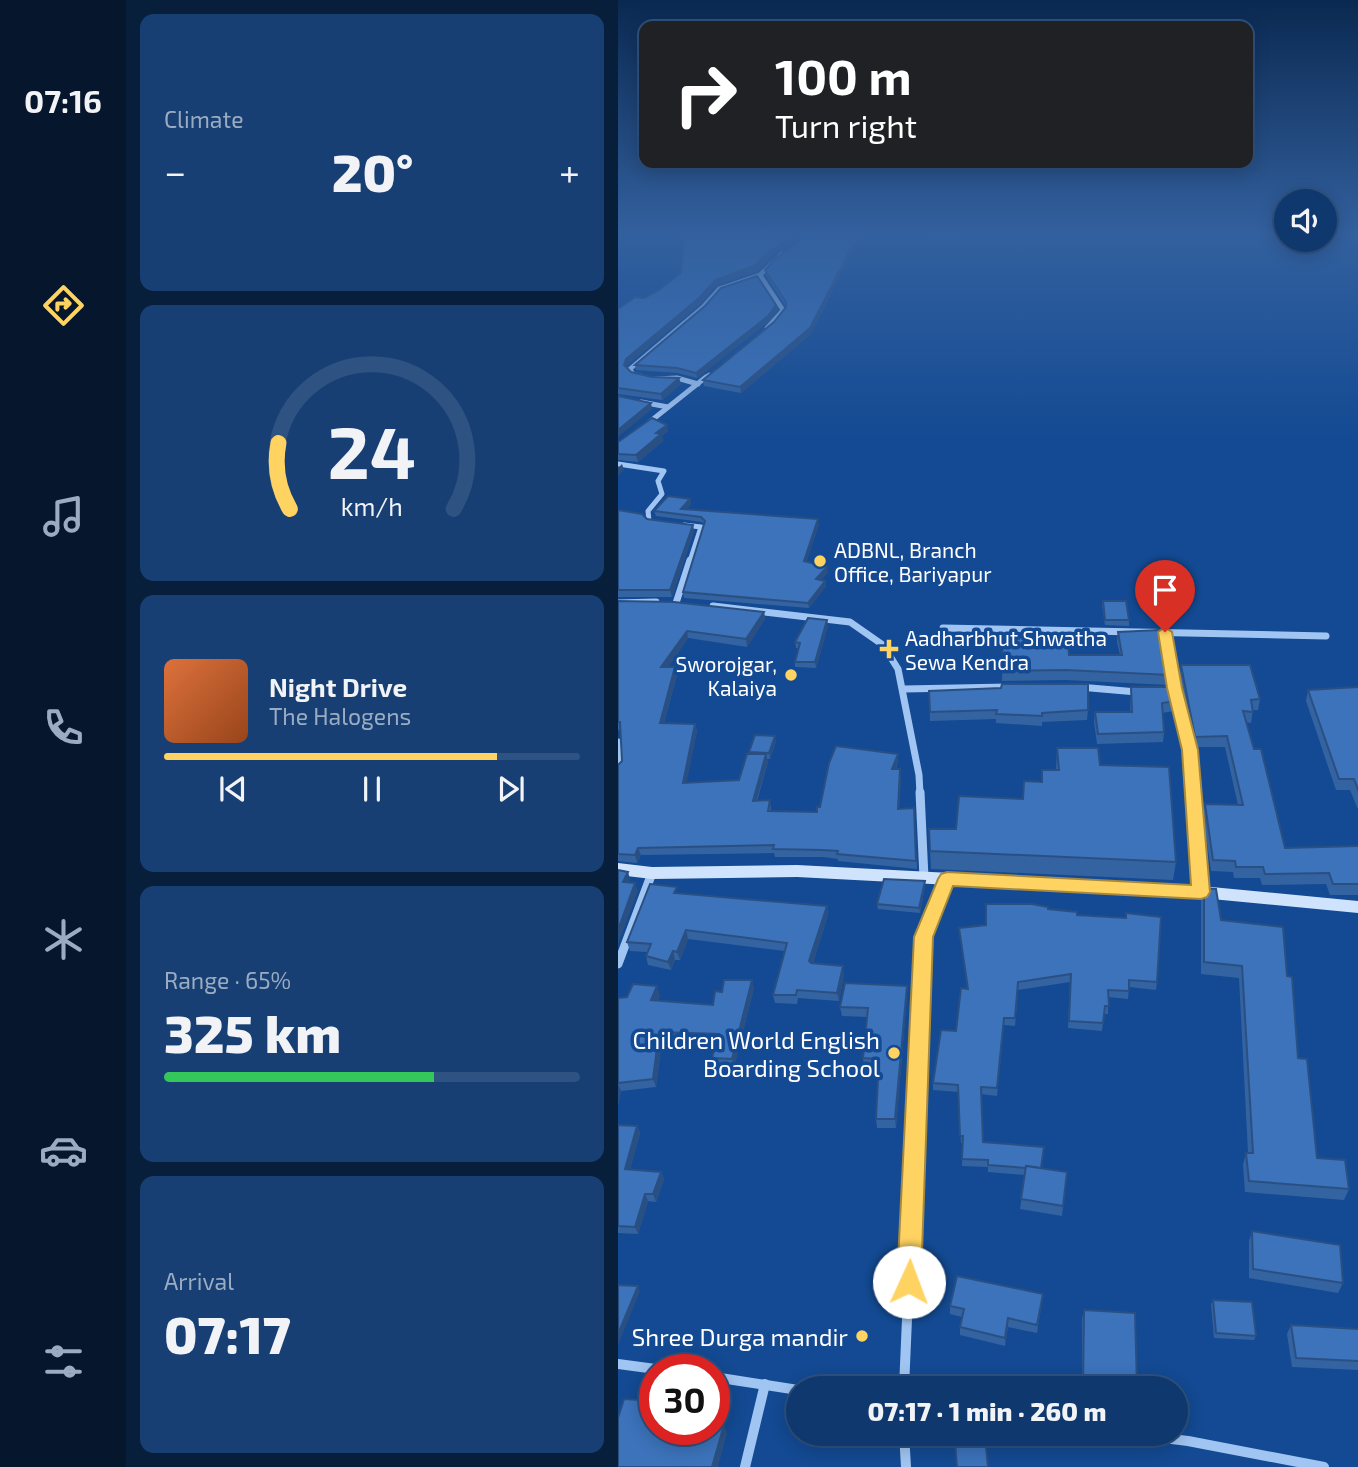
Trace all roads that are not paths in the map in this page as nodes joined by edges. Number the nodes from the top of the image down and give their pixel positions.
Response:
1 (706, 303) edge
2 (779, 303) edge
3 (764, 331) edge
4 (720, 367) edge
5 (698, 384) junction
6 (631, 400) edge
7 (668, 407) junction
8 (637, 431) edge
9 (618, 464) edge
10 (663, 524) edge
11 (673, 524) edge
12 (618, 603) edge
13 (676, 603) junction
14 (689, 604) edge
15 (702, 605) edge
16 (943, 628) dead end
17 (1165, 632) junction
18 (1326, 636) dead end
19 (1065, 686) edge
20 (1011, 687) edge
21 (904, 689) junction
22 (1175, 691) junction
23 (1143, 692) edge
24 (1165, 692) edge
25 (618, 742) edge
26 (618, 768) edge
27 (618, 869) edge
28 (652, 873) junction
29 (924, 878) junction
30 (947, 879) junction
31 (1201, 892) junction
32 (1358, 907) edge
33 (618, 964) edge
34 (618, 1364) edge
35 (639, 1367) edge
36 (905, 1376) edge
37 (730, 1379) edge
38 (765, 1384) junction
39 (786, 1388) edge
40 (1188, 1441) edge
41 (905, 1446) edge
42 (745, 1467) edge
43 (906, 1467) edge
44 (1324, 1467) edge

1 - 5 street
2 - 3 street
4 - 5 street
5 - 7 street
6 - 7 street
7 - 8 street
9 - 10 street
11 - 13 street
12 - 13 street
13 - 14 street
15 - 21 street
16 - 17 street
17 - 18 street
17 - 22 street
19 - 23 street
20 - 21 street
21 - 29 street
22 - 24 street
22 - 31 street
25 - 26 street
27 - 28 street
28 - 29 street
28 - 33 street
29 - 30 street
30 - 31 street
30 - 36 street
31 - 32 street
34 - 35 street
37 - 38 street
38 - 39 street
38 - 42 street
40 - 44 street
41 - 43 street

